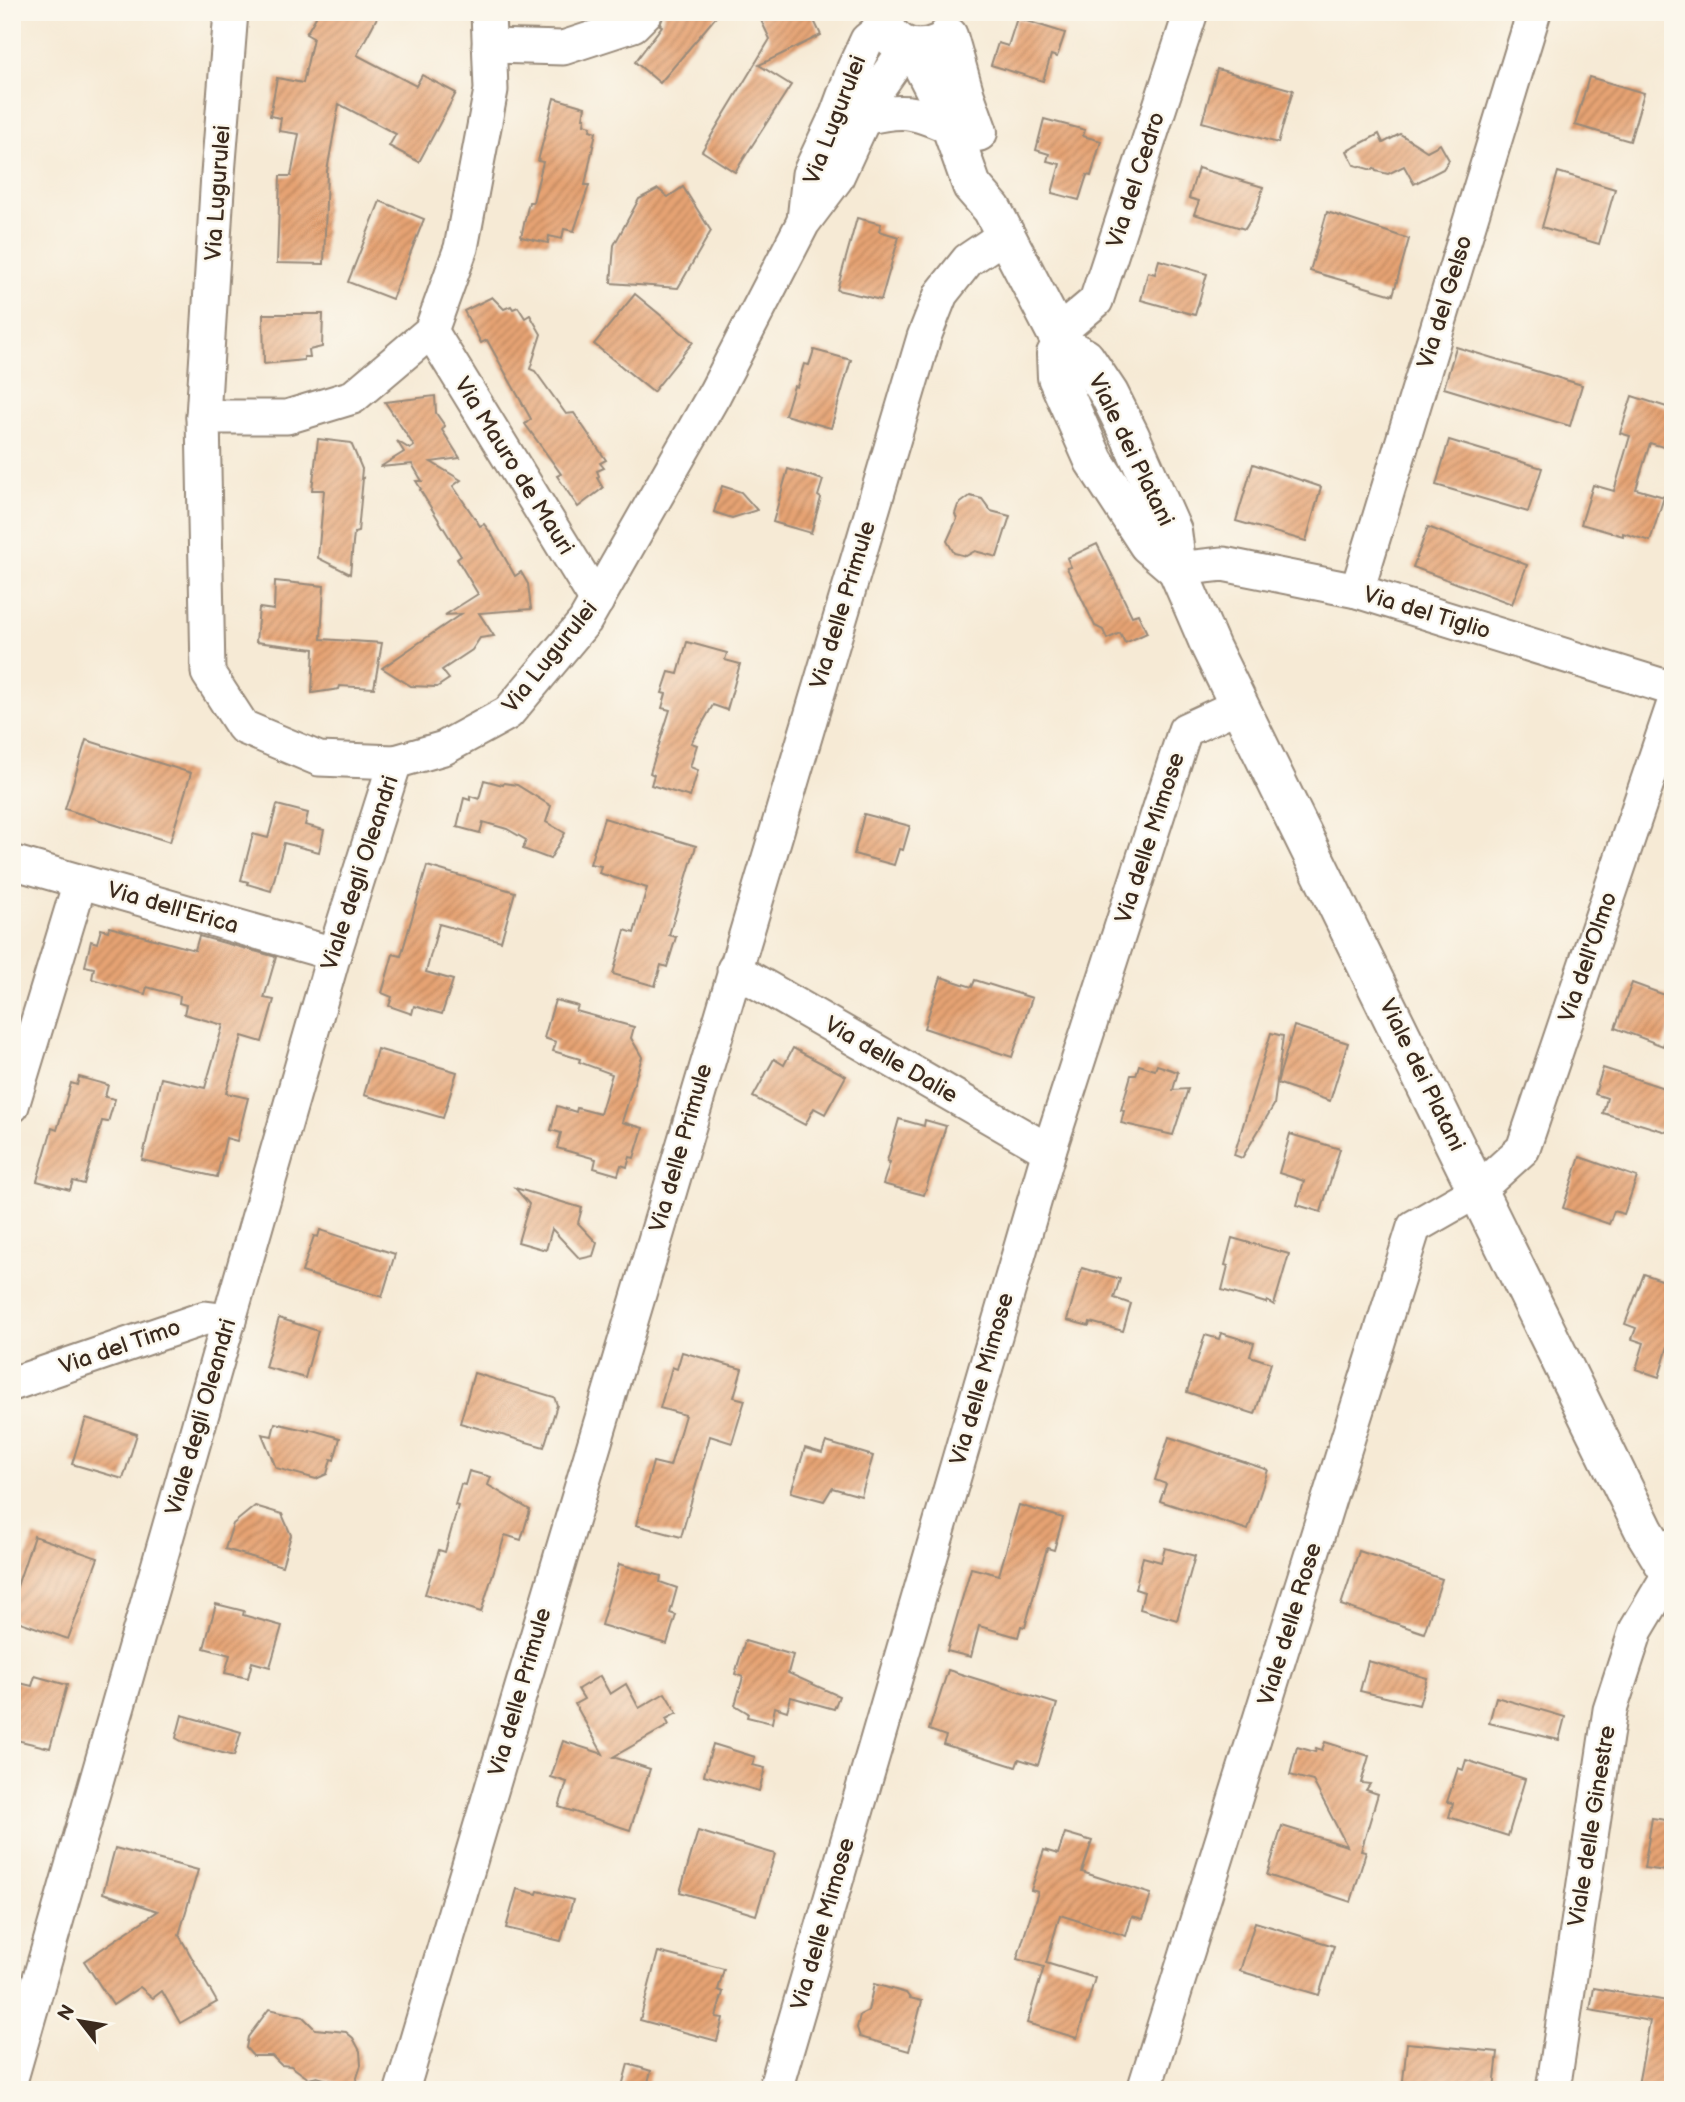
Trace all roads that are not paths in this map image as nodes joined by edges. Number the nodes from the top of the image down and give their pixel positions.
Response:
1 (488, 12) edge
2 (646, 12) edge
3 (1191, 12) edge
4 (1534, 12) edge
5 (238, 20) edge
6 (907, 26) edge
7 (489, 46) junction
8 (863, 118) junction
9 (950, 127) junction
10 (998, 222) junction
11 (803, 223) junction
12 (431, 331) junction
13 (1060, 340) junction
14 (203, 416) junction
15 (1177, 569) junction
16 (1357, 591) junction
17 (597, 601) junction
18 (1673, 689) edge
19 (1239, 705) junction
20 (1673, 706) edge
21 (396, 762) junction
22 (12, 862) edge
23 (80, 882) junction
24 (334, 954) junction
25 (734, 969) junction
26 (12, 1106) edge
27 (1049, 1151) junction
28 (1478, 1191) junction
29 (229, 1321) junction
30 (12, 1384) edge
31 (1671, 1575) edge
32 (12, 2075) edge
33 (402, 2090) edge
34 (775, 2090) edge
35 (1144, 2090) edge
36 (1553, 2090) edge

1 - 7 street
2 - 7 street
3 - 13 street, Via del Cedro
4 - 16 street, Via del Gelso
5 - 14 street, Via Lugurulei
6 - 8 street, Via Lugurulei
6 - 9 main road
6 - 10 main road
6 - 11 street, Via Lugurulei
7 - 12 street
8 - 9 street, Via Lugurulei
8 - 11 street, Via Lugurulei
9 - 10 main road
10 - 13 main road
10 - 25 street, Via delle Primule
11 - 17 street, Via Lugurulei
12 - 14 street
12 - 17 street, Via Mauro de Mauri
13 - 15 main road, Viale dei Platani
14 - 21 street, Via Lugurulei
15 - 16 street, Via del Tiglio
15 - 19 main road, Viale dei Platani
16 - 18 street, Via del Tiglio
17 - 21 street, Via Lugurulei
19 - 27 street, Via delle Mimose
19 - 28 main road, Viale dei Platani
20 - 28 street, Via dell'Olmo
21 - 24 street, Viale degli Oleandri
22 - 23 street, Via dell'Erica
23 - 24 street, Via dell'Erica
23 - 26 street
24 - 29 street, Viale degli Oleandri
25 - 27 street, Via delle Dalie
25 - 33 street, Via delle Primule
27 - 34 street, Via delle Mimose
28 - 31 main road, Viale dei Platani
28 - 35 street, Viale delle Rose
29 - 30 street, Via del Timo
29 - 32 street, Viale degli Oleandri
31 - 36 street, Viale delle Ginestre

